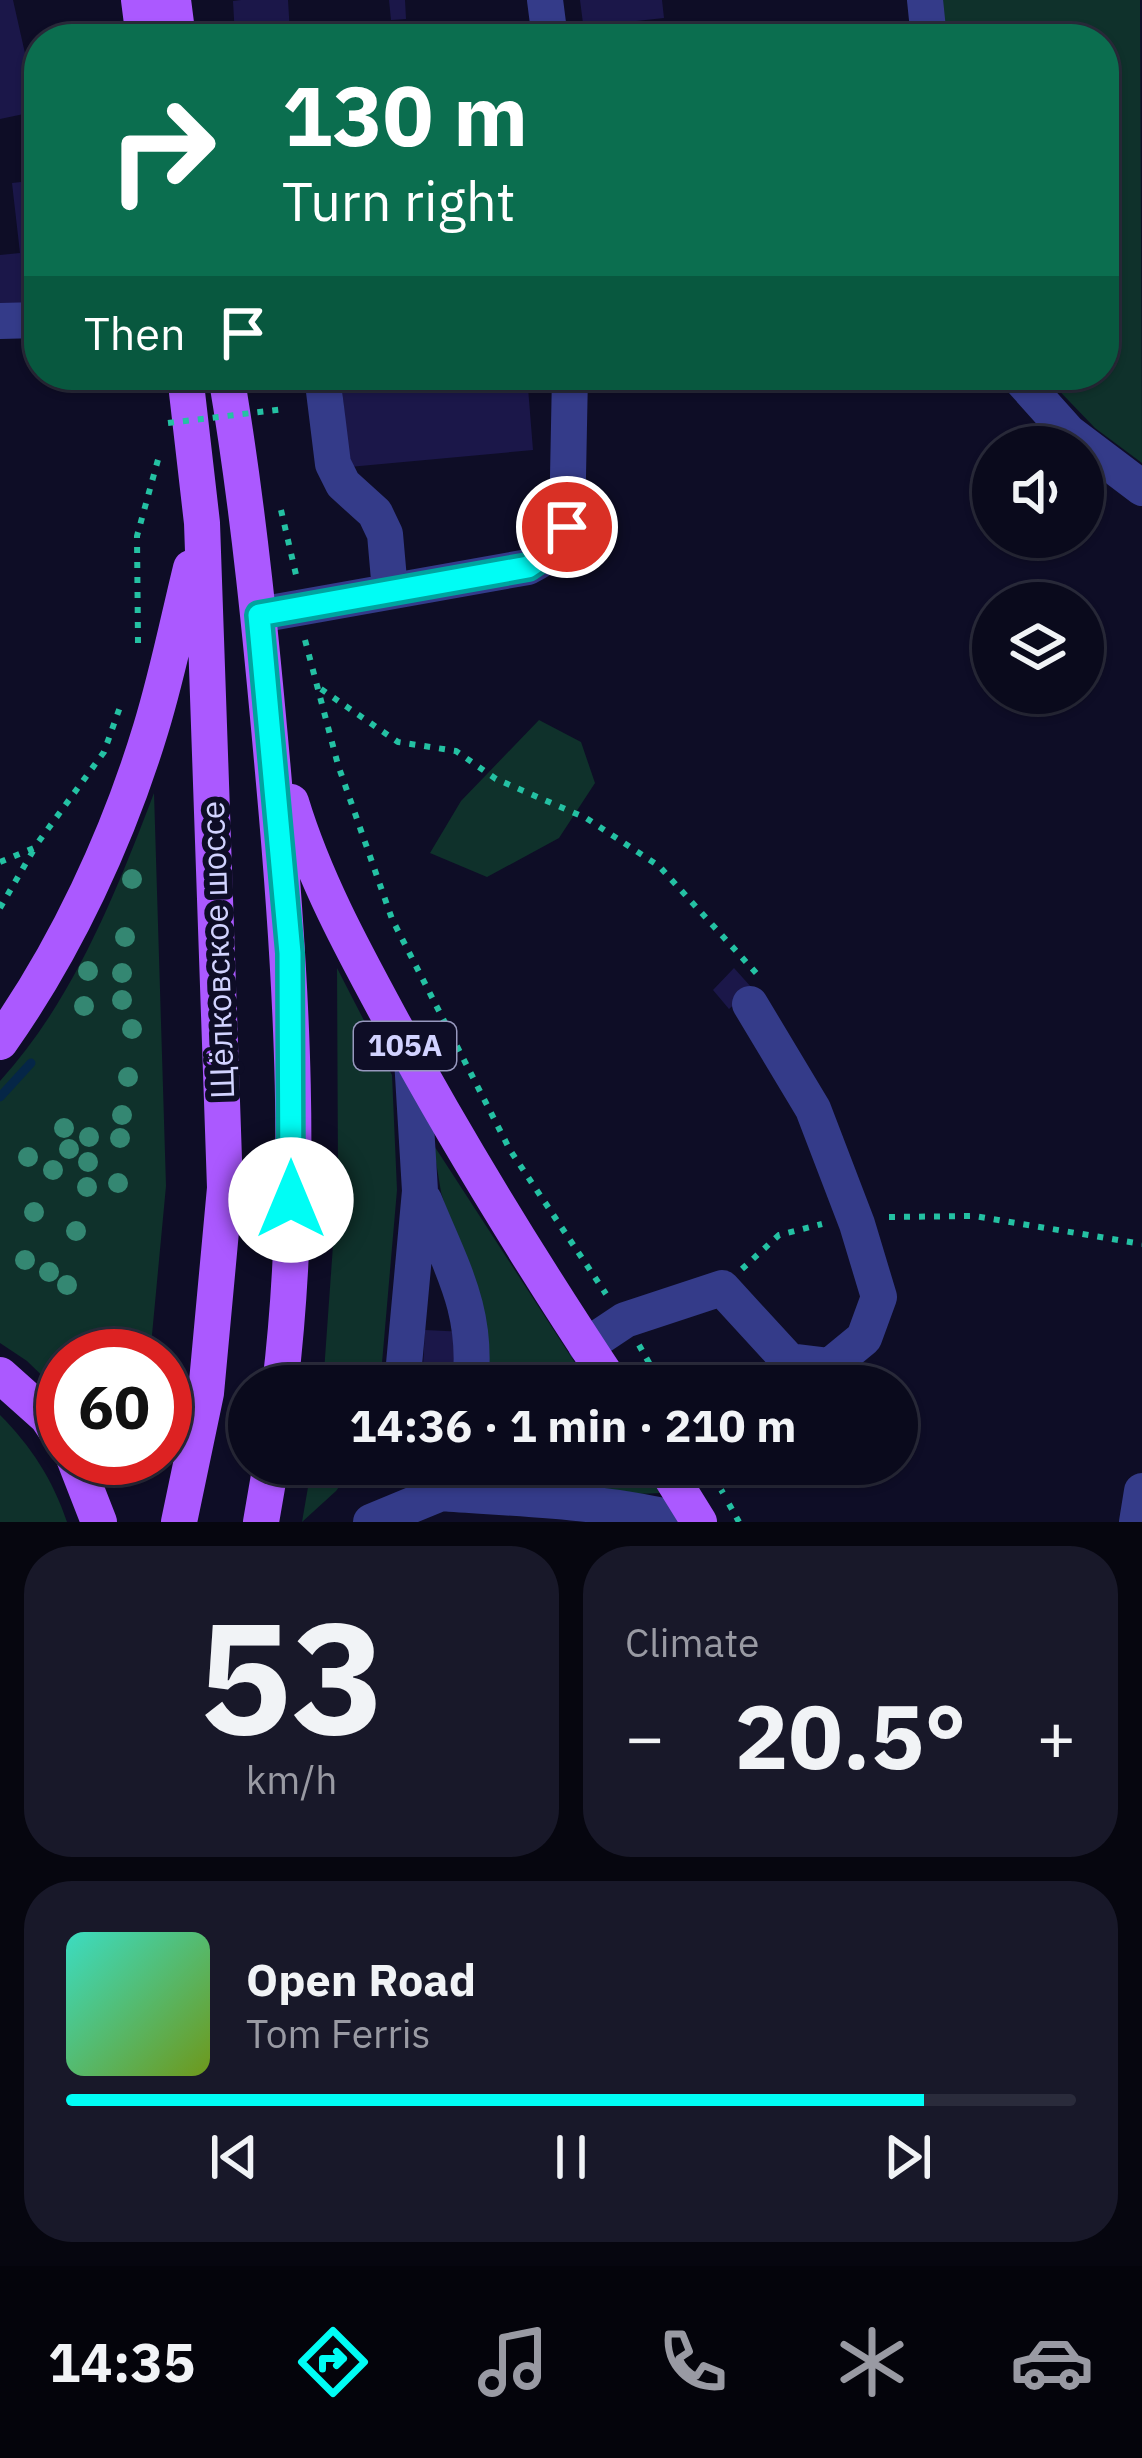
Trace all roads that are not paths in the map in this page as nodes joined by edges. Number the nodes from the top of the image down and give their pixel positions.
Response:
1 (187, 390) edge
2 (228, 390) edge
3 (324, 390) edge
4 (570, 390) edge
5 (1030, 390) edge
6 (1142, 488) edge
7 (202, 524) junction
8 (390, 591) junction
9 (259, 615) junction
10 (270, 730) junction
11 (750, 1004) road end
12 (0, 1042) edge
13 (412, 1059) junction
14 (420, 1191) junction
15 (586, 1346) junction
16 (281, 1365) edge
17 (404, 1365) edge
18 (473, 1365) edge
19 (599, 1365) edge
20 (0, 1375) edge
21 (36, 1409) edge
22 (85, 1485) edge
23 (267, 1485) edge
24 (431, 1485) edge
25 (478, 1485) edge
26 (676, 1485) edge
27 (1142, 1491) edge
28 (100, 1522) edge
29 (179, 1522) edge
30 (261, 1522) edge
31 (371, 1522) edge
32 (687, 1522) edge
33 (699, 1522) edge
34 (1136, 1522) edge

1 - 7 main road, Щёлковское шоссе
2 - 9 main road, Щёлковское шоссе
3 - 8 street
4 - 8 street
5 - 6 street
7 - 12 main road
7 - 29 main road, Щёлковское шоссе
8 - 9 street
9 - 10 main road, Щёлковское шоссе
10 - 13 main road, 105A
10 - 16 main road, Щёлковское шоссе
11 - 15 street
13 - 14 street
13 - 15 main road, 105A
14 - 17 street
14 - 18 street
15 - 19 main road, 105A
20 - 21 main road
22 - 28 main road
23 - 30 main road
24 - 31 street
25 - 32 street
26 - 33 main road
27 - 34 street

